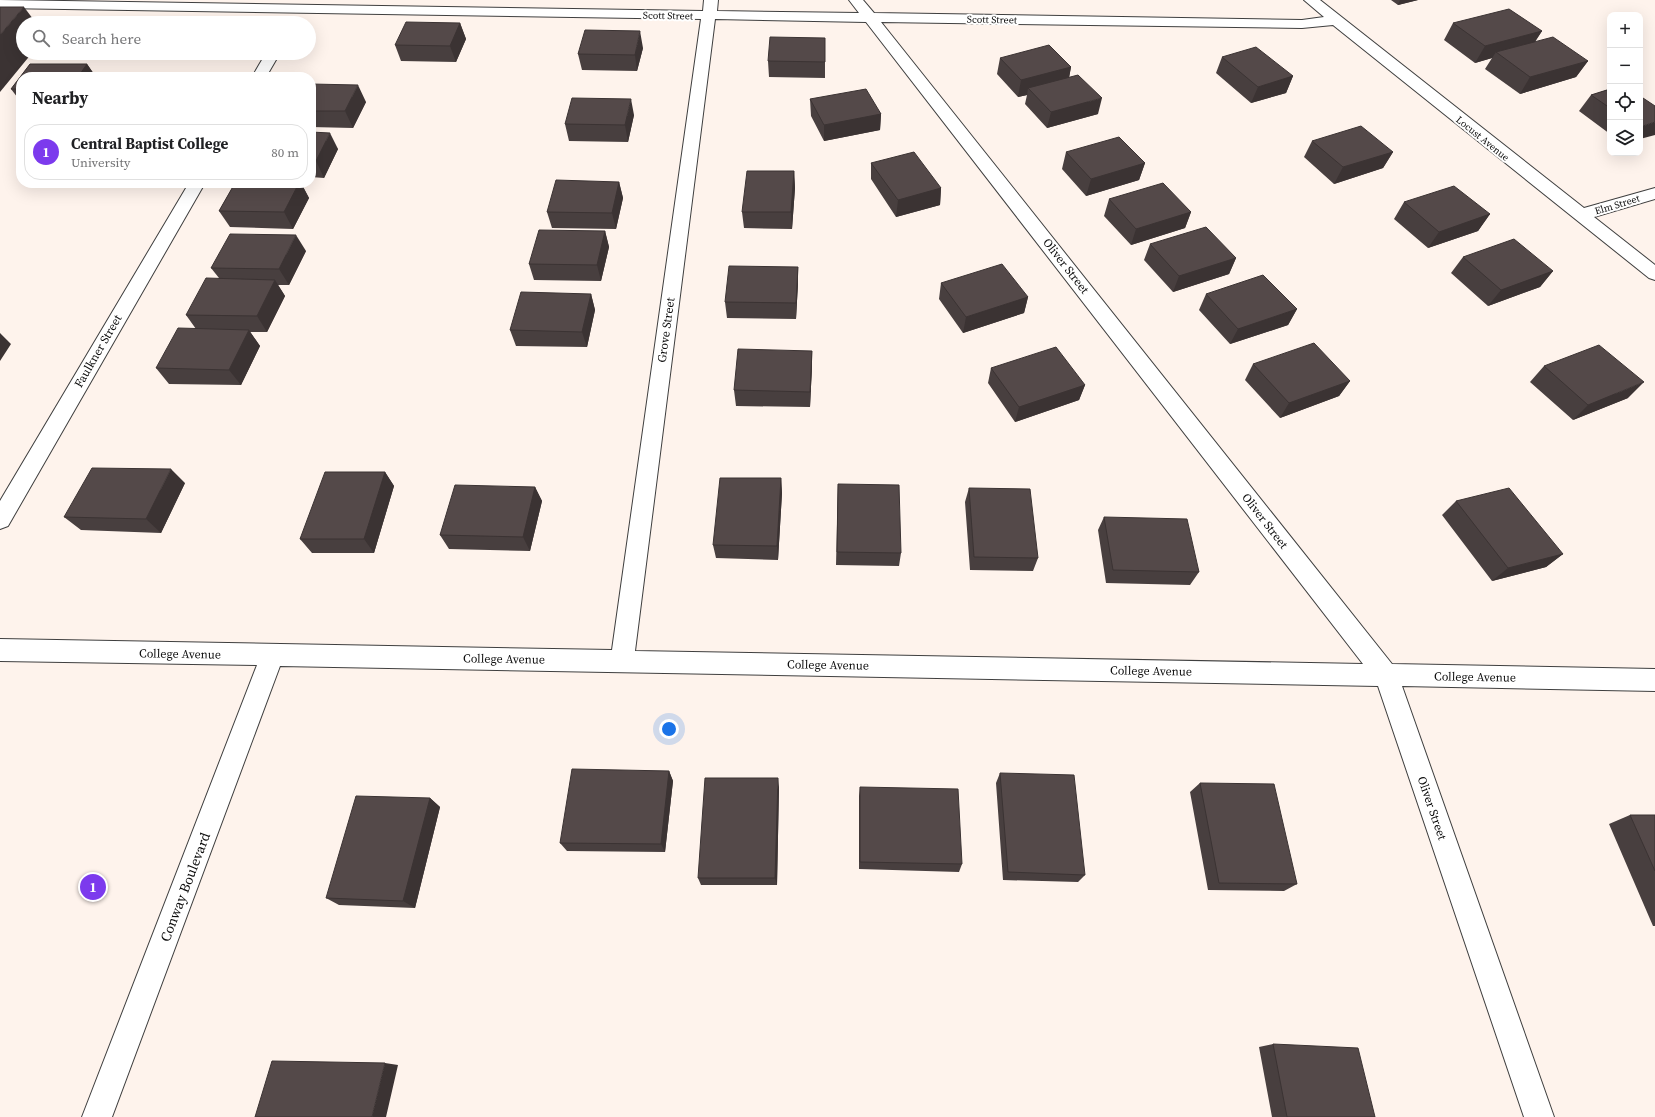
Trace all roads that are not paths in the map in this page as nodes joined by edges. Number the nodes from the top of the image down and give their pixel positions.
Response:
1 (856, 0) edge
2 (1311, 0) edge
3 (0, 4) edge
4 (301, 4) edge
5 (709, 8) edge
6 (294, 16) edge
7 (870, 18) junction
8 (1336, 20) junction
9 (269, 60) edge
10 (262, 72) edge
11 (194, 188) edge
12 (1655, 193) edge
13 (1580, 215) junction
14 (1655, 274) edge
15 (0, 520) edge
16 (0, 650) edge
17 (272, 656) junction
18 (622, 661) junction
19 (1386, 676) junction
20 (1655, 680) edge
21 (98, 1117) edge
22 (1539, 1117) edge

1 - 7 street, Oliver Street
2 - 8 street, Locust Avenue
3 - 4 street, Scott Street
4 - 5 street, Scott Street
4 - 6 street
5 - 7 street, Scott Street
5 - 18 street, Grove Street
7 - 8 street, Scott Street
7 - 19 street, Oliver Street
8 - 13 street, Locust Avenue
9 - 10 street
11 - 15 street, Faulkner Street
12 - 13 street, Elm Street
13 - 14 street, Locust Avenue
16 - 17 street, College Avenue
17 - 18 street, College Avenue
17 - 21 street, Conway Boulevard
18 - 19 street, College Avenue
19 - 20 street, College Avenue
19 - 22 street, Oliver Street

